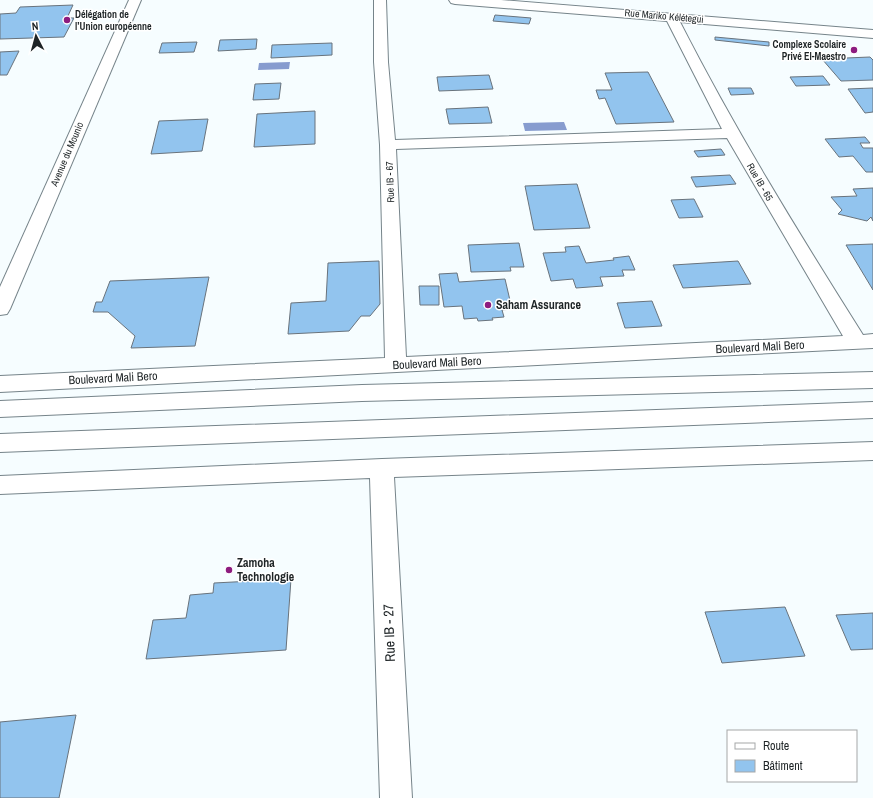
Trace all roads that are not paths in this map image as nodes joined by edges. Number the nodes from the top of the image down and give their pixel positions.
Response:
1 (135, 0) edge
2 (380, 0) edge
3 (455, 0) edge
4 (613, 0) edge
5 (620, 13) junction
6 (671, 17) junction
7 (873, 34) edge
8 (732, 133) junction
9 (388, 146) junction
10 (0, 309) edge
11 (865, 342) edge
12 (396, 365) junction
13 (873, 380) edge
14 (0, 384) edge
15 (0, 409) edge
16 (873, 410) edge
17 (0, 443) edge
18 (873, 451) edge
19 (382, 468) junction
20 (0, 485) edge
21 (396, 798) edge

1 - 10 street, Avenue du Mounio
2 - 9 street, Rue IB - 67
3 - 5 street, Rue Mariko Kélétegui
4 - 5 street
5 - 6 street, Rue Mariko Kélétegui
6 - 7 street, Rue Mariko Kélétegui
6 - 8 street, Rue IB - 65
8 - 9 street
8 - 11 street, Rue IB - 65
9 - 12 street, Rue IB - 67
11 - 12 street, Boulevard Mali Bero
12 - 14 street, Boulevard Mali Bero
13 - 15 street
16 - 17 street
18 - 19 street
19 - 20 street
19 - 21 street, Rue IB - 27

